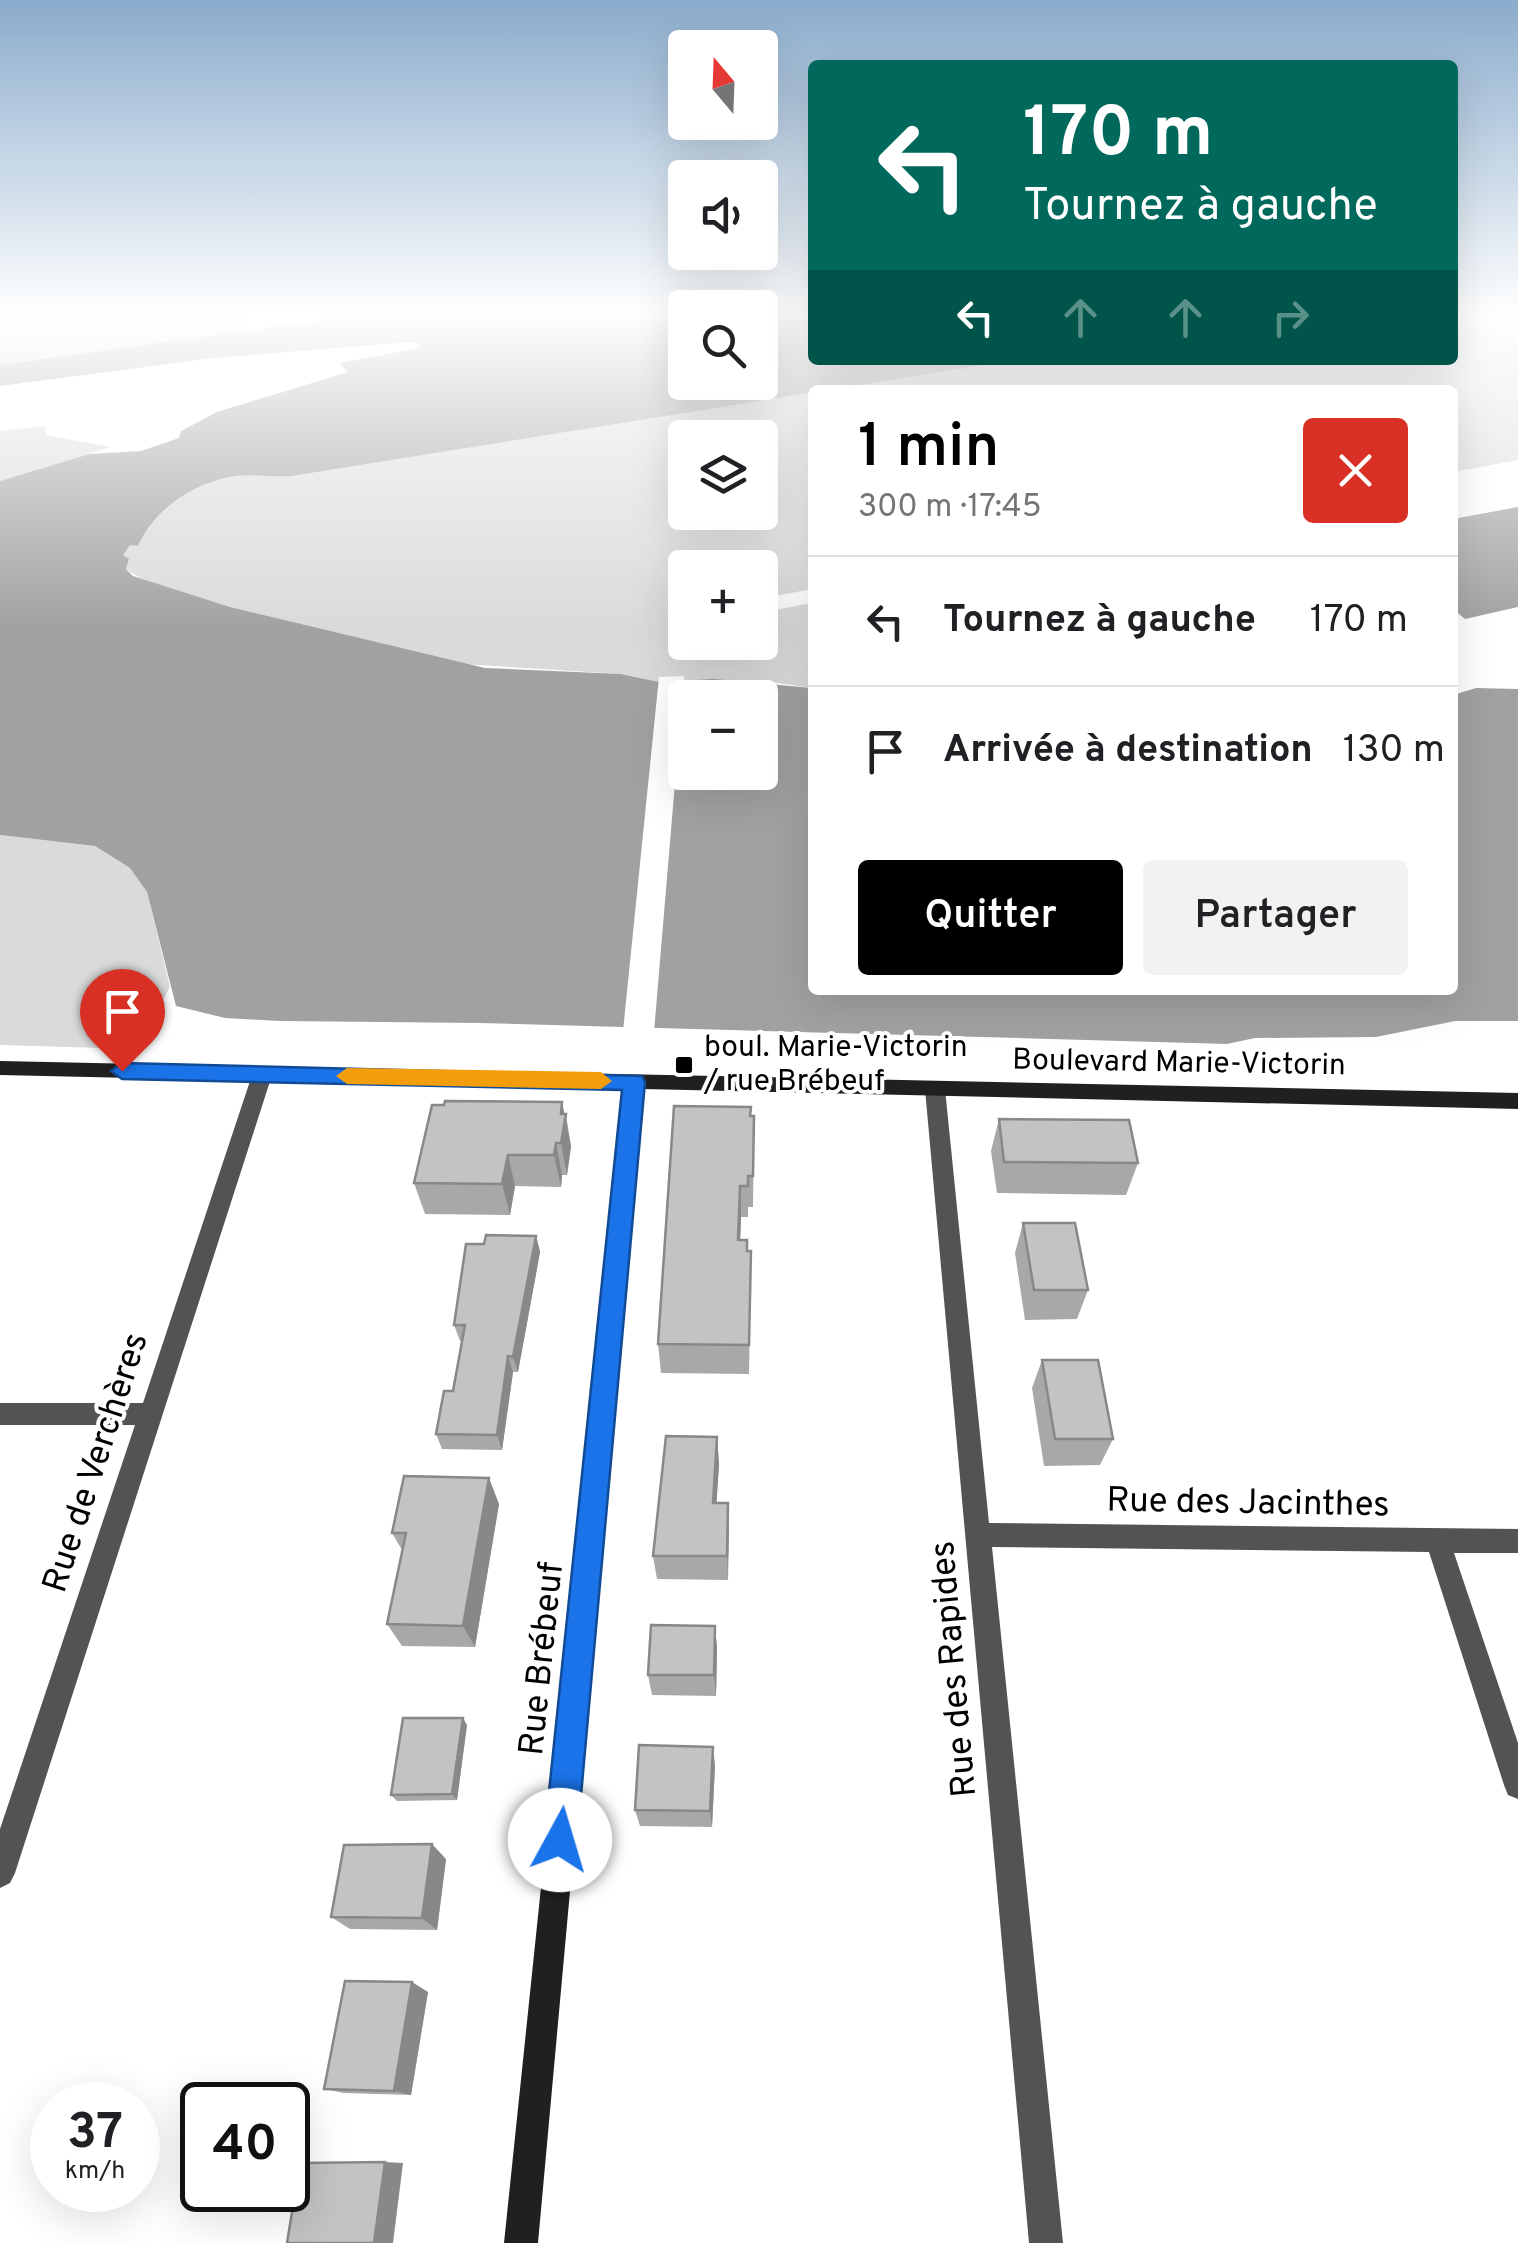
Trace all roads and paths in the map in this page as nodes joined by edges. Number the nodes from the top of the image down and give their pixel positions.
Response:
1 (0, 1068) edge
2 (262, 1074) junction
3 (634, 1082) junction
4 (935, 1089) junction
5 (1518, 1101) edge
6 (0, 1414) edge
7 (150, 1414) junction
8 (978, 1536) junction
9 (1438, 1541) junction
10 (1518, 1542) edge
11 (1518, 1785) edge
12 (0, 1873) edge
13 (522, 2243) edge
14 (1046, 2243) edge

1 - 2 street, Boulevard Marie-Victorin
2 - 3 street, Boulevard Marie-Victorin
2 - 7 street, Rue de Verchères
3 - 4 street, Boulevard Marie-Victorin
3 - 13 street, Rue Brébeuf
4 - 5 street, Boulevard Marie-Victorin
4 - 8 street, Rue des Rapides
6 - 7 street
7 - 12 street, Rue de Verchères
8 - 9 street, Rue des Jacinthes
8 - 14 street, Rue des Rapides
9 - 10 street, Rue des Jacinthes
9 - 11 street

